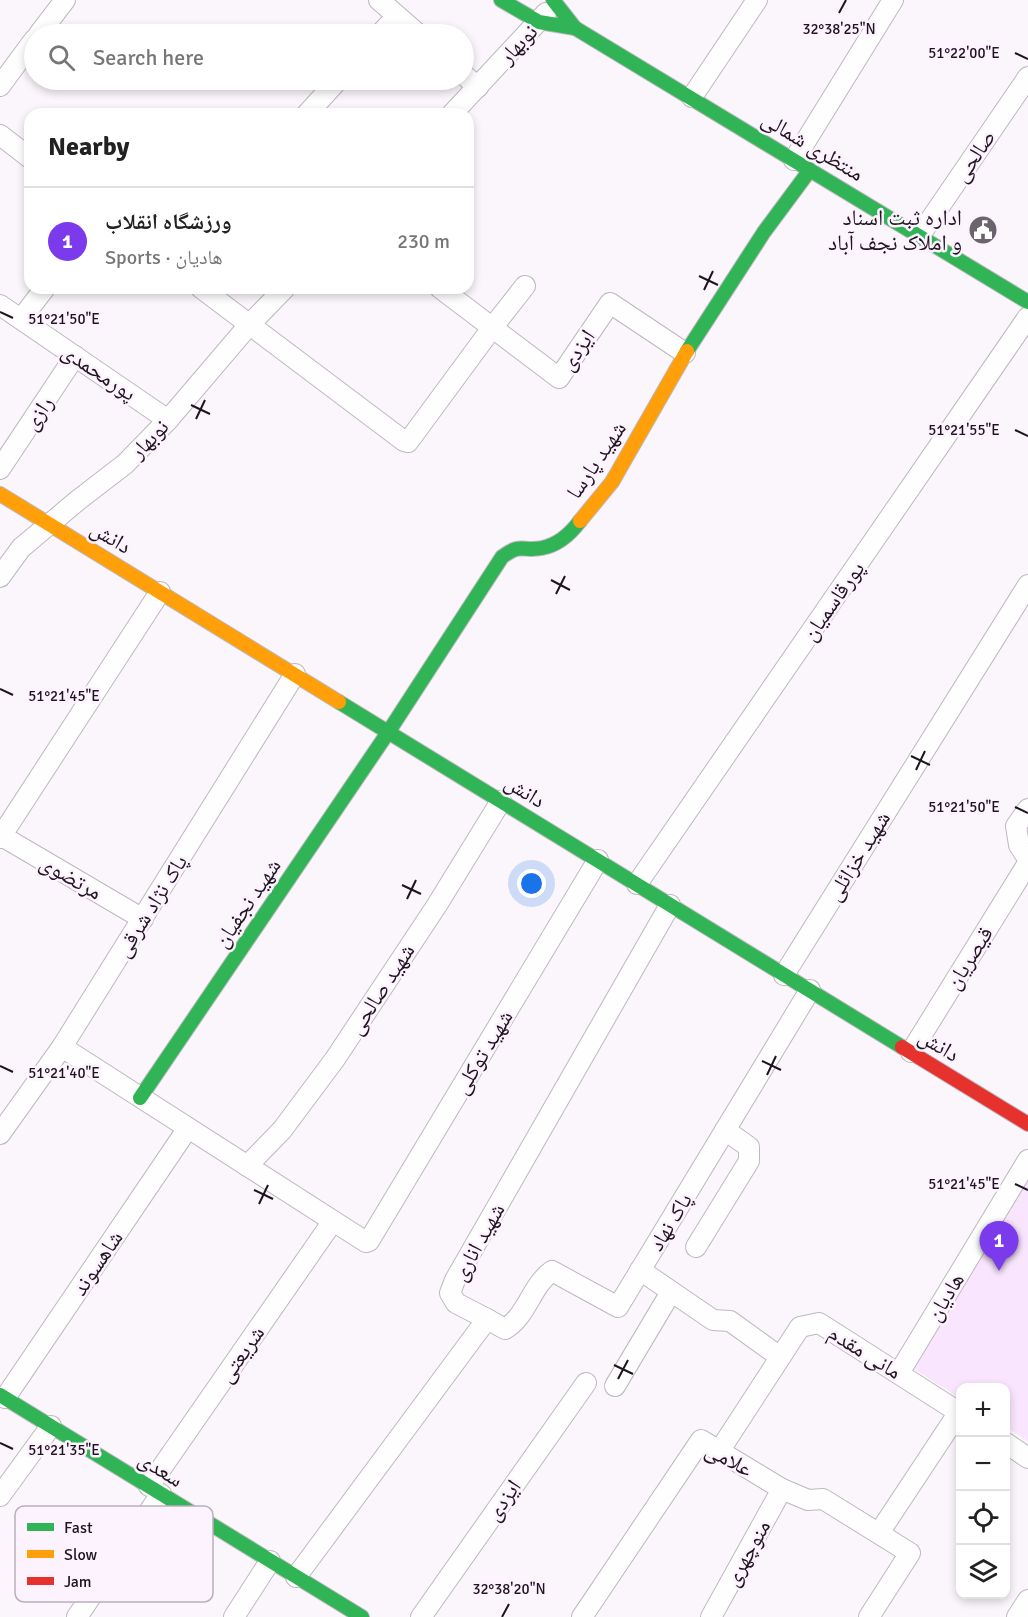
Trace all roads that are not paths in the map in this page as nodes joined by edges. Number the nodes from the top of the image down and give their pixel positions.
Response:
1 (65, 0) edge
2 (379, 0) edge
3 (501, 0) edge
4 (757, 0) edge
5 (893, 0) edge
6 (556, 1) edge
7 (397, 16) junction
8 (539, 22) junction
9 (47, 24) edge
10 (389, 24) edge
11 (406, 24) edge
12 (575, 28) junction
13 (24, 54) edge
14 (1028, 77) edge
15 (474, 78) edge
16 (0, 86) edge
17 (329, 90) edge
18 (466, 90) edge
19 (692, 97) junction
20 (312, 108) edge
21 (455, 108) edge
22 (0, 135) edge
23 (24, 153) edge
24 (802, 165) junction
25 (920, 235) junction
26 (525, 286) dead end
27 (40, 294) edge
28 (209, 294) edge
29 (279, 294) edge
30 (448, 294) edge
31 (1028, 302) edge
32 (0, 305) edge
33 (1028, 317) edge
34 (21, 319) junction
35 (249, 325) junction
36 (492, 328) junction
37 (685, 353) junction
38 (75, 356) junction
39 (168, 420) junction
40 (0, 469) edge
41 (0, 494) edge
42 (49, 524) junction
43 (0, 577) edge
44 (1028, 585) edge
45 (160, 592) junction
46 (295, 674) junction
47 (389, 731) junction
48 (501, 801) junction
49 (1028, 809) edge
50 (0, 837) edge
51 (598, 860) junction
52 (1028, 861) edge
53 (637, 884) junction
54 (670, 904) junction
55 (143, 919) junction
56 (784, 975) junction
57 (810, 990) junction
58 (62, 1047) junction
59 (910, 1052) junction
60 (140, 1098) junction
61 (1028, 1124) edge
62 (188, 1128) junction
63 (725, 1130) junction
64 (0, 1134) edge
65 (1028, 1160) edge
66 (247, 1167) junction
67 (333, 1221) junction
68 (696, 1248) dead end
69 (640, 1270) junction
70 (671, 1292) junction
71 (487, 1319) junction
72 (780, 1357) junction
73 (899, 1373) junction
74 (586, 1383) dead end
75 (615, 1386) dead end
76 (3, 1397) edge
77 (956, 1410) edge
78 (956, 1419) edge
79 (51, 1426) junction
80 (1010, 1446) edge
81 (720, 1450) junction
82 (1028, 1458) edge
83 (782, 1489) junction
84 (155, 1490) junction
85 (0, 1496) edge
86 (145, 1506) edge
87 (181, 1506) edge
88 (213, 1526) edge
89 (879, 1533) junction
90 (270, 1561) junction
91 (296, 1577) junction
92 (1028, 1600) edge
93 (86, 1602) edge
94 (77, 1617) edge
95 (234, 1617) edge
96 (362, 1617) edge
97 (421, 1617) edge
98 (582, 1617) edge
99 (711, 1617) edge
100 (869, 1617) edge
101 (1017, 1617) edge

1 - 9 street
2 - 7 street
3 - 8 street, منتظری شمالی
4 - 19 street
5 - 24 street
6 - 8 street, نوبهار
6 - 12 street, منتظری شمالی
7 - 10 street
7 - 11 street
8 - 12 street, منتظری شمالی
8 - 15 street, نوبهار
12 - 19 street, منتظری شمالی
13 - 16 street
14 - 25 street, صالحی
17 - 20 street
18 - 21 street, نوبهار
19 - 24 street, منتظری شمالی
22 - 23 street
24 - 25 street, منتظری شمالی
24 - 37 street, شهید پارسا
25 - 31 street, منتظری شمالی
26 - 36 street
27 - 34 street
28 - 35 street
29 - 35 street, نوبهار
30 - 36 street, ایزدی
32 - 34 street, پورمحمدی
33 - 53 street, پورقاسمیان
34 - 38 street, پورمحمدی
35 - 36 street
35 - 39 street, نوبهار
36 - 37 street, ایزدی
37 - 47 street, شهید پارسا
38 - 39 street, پورمحمدی
38 - 40 street, رازی
39 - 42 street, نوبهار
41 - 42 street, دانش
42 - 43 street, نوبهار
42 - 45 street, دانش
44 - 56 street, شهید خزائلی
45 - 46 street, دانش
45 - 50 street
46 - 47 street, دانش
46 - 55 street, پاک نژاد شرقی
47 - 48 street, دانش
47 - 60 street, شهید نجفیان
48 - 51 street, دانش
48 - 66 street, شهید صالحی
49 - 52 street, قیصریان
50 - 55 street, مرتضوی
51 - 53 street, دانش
51 - 67 street, شهید توکلی
52 - 59 street, قیصریان
53 - 54 street, دانش
54 - 56 street, دانش
54 - 71 street, شهید اناری
55 - 58 street, پاک نژاد شرقی
56 - 57 street, دانش
57 - 59 street, دانش
57 - 63 street, پاک نهاد
58 - 60 street
58 - 64 street, پاک نژاد شرقی
59 - 61 street, دانش
60 - 62 street
62 - 66 street
62 - 76 street, شاهسوند
63 - 68 street
63 - 69 street, پاک نهاد
65 - 73 street, هادیان
66 - 67 street
67 - 84 street, شریعتی
69 - 70 street
69 - 71 street, پاک نهاد
70 - 72 street
70 - 75 street
71 - 91 street
72 - 73 street, مانی مقدم
72 - 81 street, مانی مقدم
73 - 77 street, مانی مقدم
74 - 97 street, ایزدی
76 - 79 street, سعدی
78 - 89 street
79 - 84 street, سعدی
79 - 85 street
80 - 82 street
81 - 83 street, علامی
81 - 98 street, علامی
83 - 89 street, علامی
83 - 99 street, منوچهری
84 - 86 street, شریعتی
84 - 87 street, سعدی
88 - 90 street, سعدی
89 - 100 street, علامی
90 - 91 street, سعدی
90 - 95 street
91 - 96 street, سعدی
92 - 101 street
93 - 94 street, شریعتی

